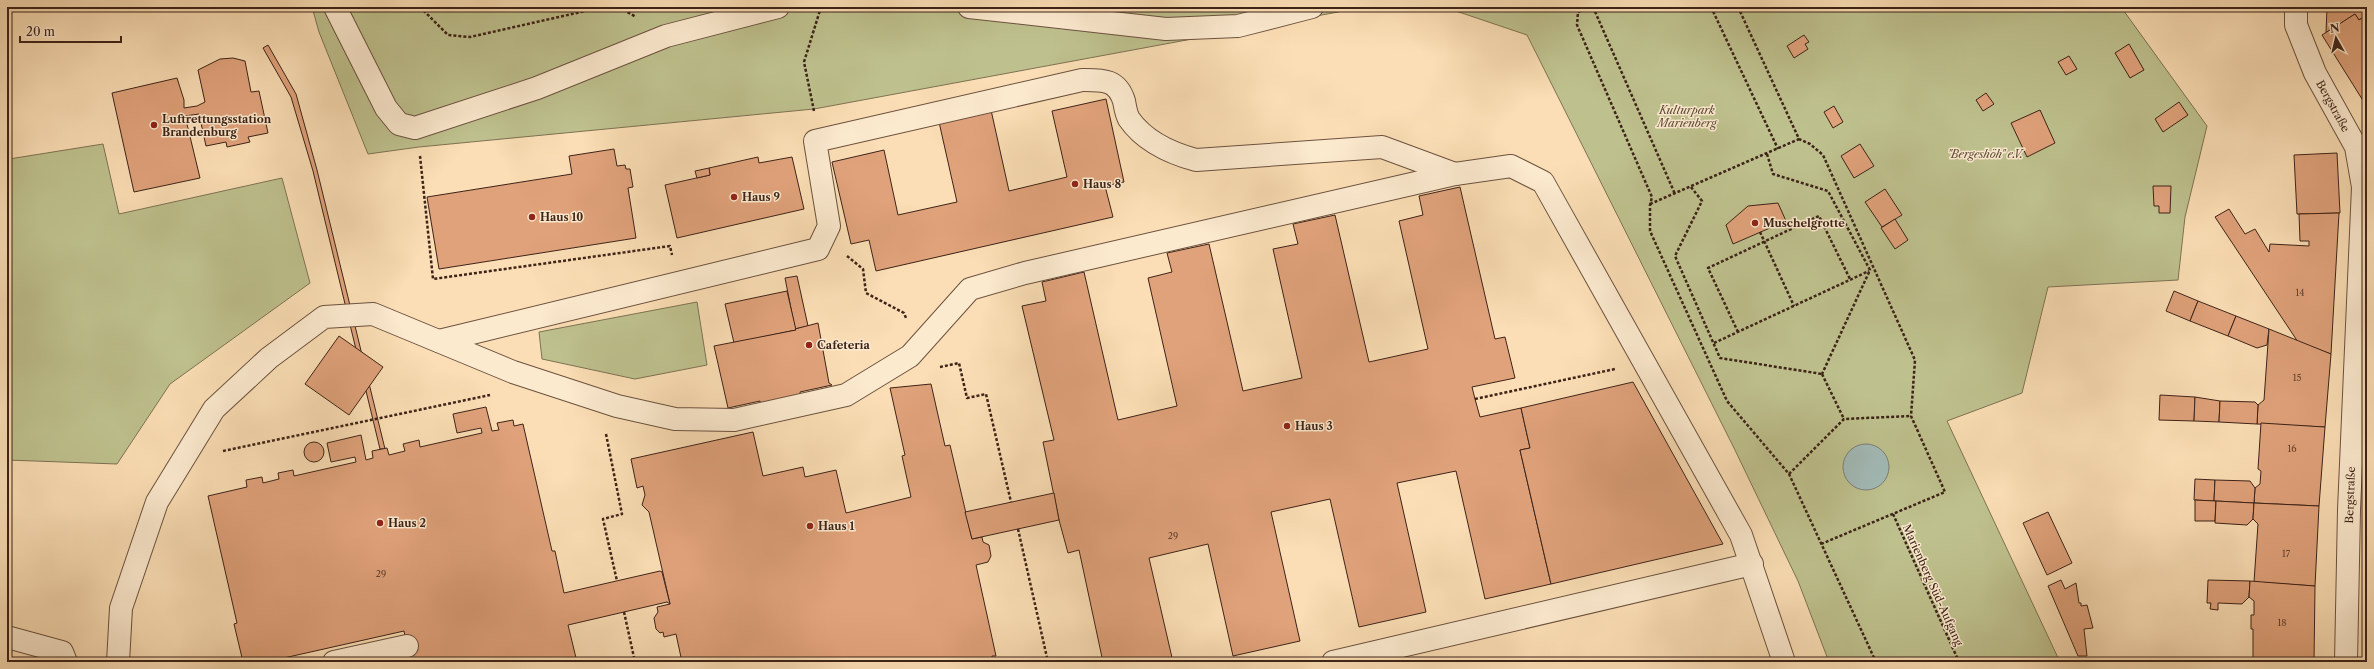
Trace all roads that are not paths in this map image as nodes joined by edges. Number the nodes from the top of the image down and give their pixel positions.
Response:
1 (335, 7) edge
2 (778, 7) edge
3 (969, 7) edge
4 (1312, 7) edge
5 (2296, 7) edge
6 (1454, 174) junction
7 (439, 341) junction
8 (1752, 564) junction
9 (7, 637) edge
10 (407, 646) dead end
11 (66, 662) edge
12 (118, 662) edge
13 (334, 662) edge
14 (1333, 662) edge
15 (1784, 662) edge
16 (2346, 662) edge

1 - 2 street
3 - 4 street
5 - 16 street, Bergstraße
6 - 7 street
6 - 7 street
6 - 8 street
7 - 12 street
8 - 14 street
8 - 15 street
9 - 11 street
10 - 13 street

